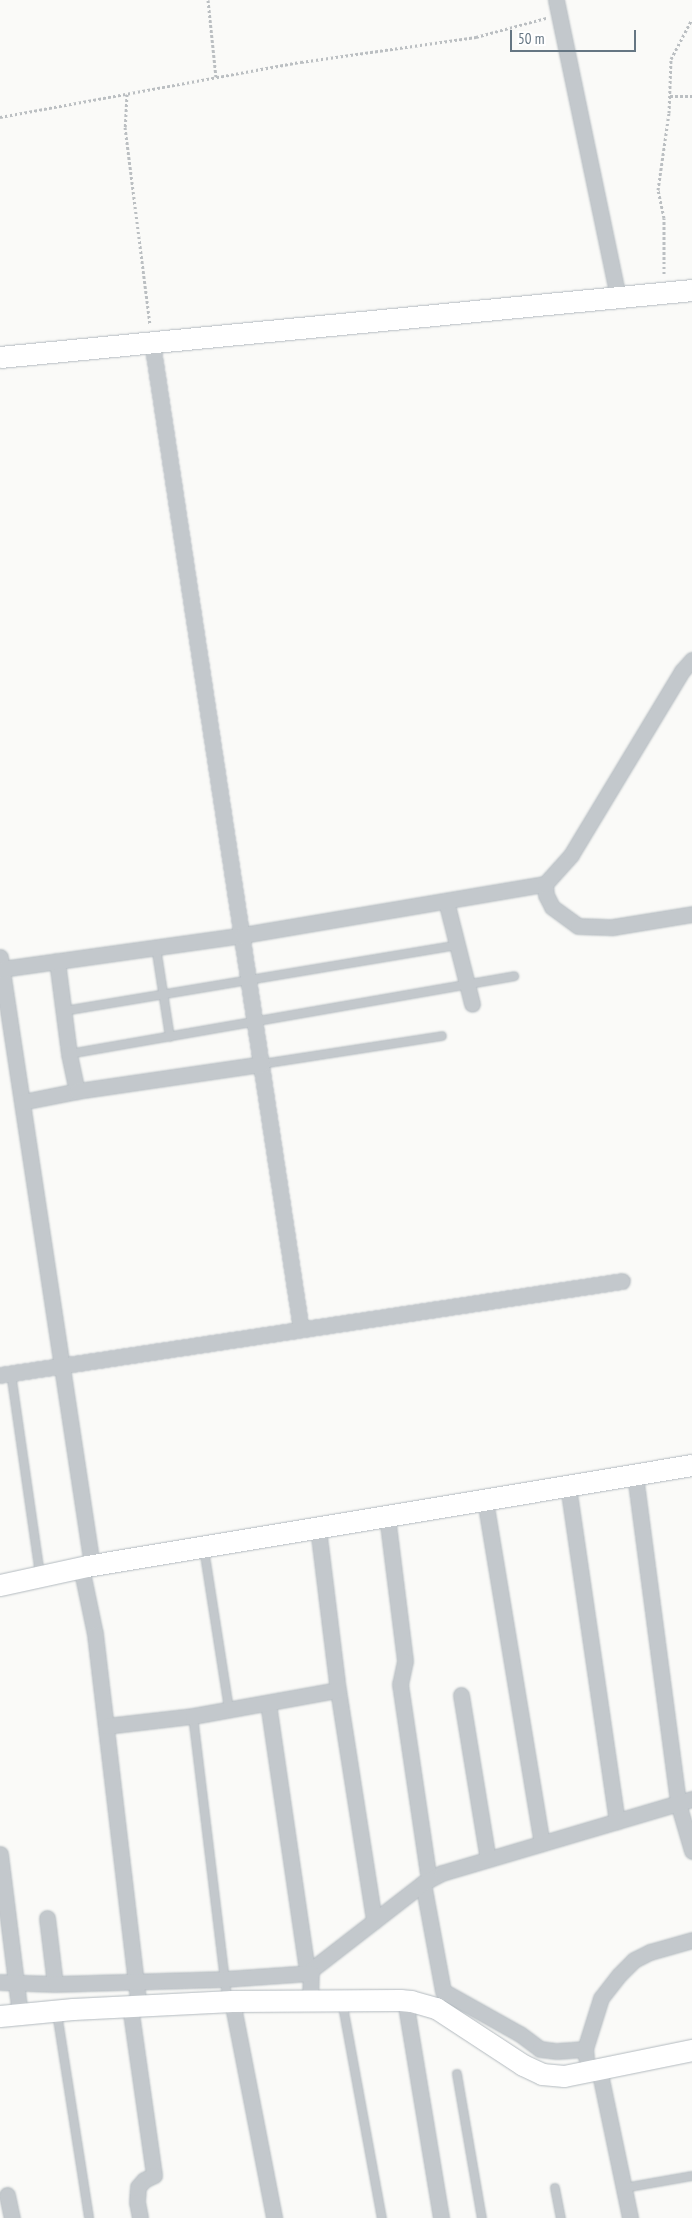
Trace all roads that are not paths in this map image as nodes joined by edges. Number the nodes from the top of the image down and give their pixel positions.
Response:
1 (557, 7) edge
2 (692, 290) edge
3 (618, 297) junction
4 (152, 342) junction
5 (0, 357) edge
6 (692, 660) edge
7 (545, 884) junction
8 (446, 901) junction
9 (692, 914) edge
10 (243, 935) junction
11 (457, 945) junction
12 (156, 948) junction
13 (57, 961) junction
14 (1, 963) edge
15 (514, 976) dead end
16 (250, 980) junction
17 (467, 984) junction
18 (163, 994) junction
19 (472, 1004) dead end
20 (64, 1011) junction
21 (256, 1022) junction
22 (442, 1036) dead end
23 (170, 1037) junction
24 (69, 1054) junction
25 (262, 1064) junction
26 (77, 1091) junction
27 (22, 1102) junction
28 (622, 1281) dead end
29 (301, 1329) junction
30 (62, 1365) junction
31 (6, 1374) edge
32 (692, 1465) edge
33 (634, 1475) junction
34 (568, 1486) junction
35 (485, 1500) junction
36 (387, 1516) junction
37 (318, 1528) junction
38 (204, 1547) junction
39 (86, 1566) junction
40 (40, 1576) junction
41 (0, 1585) edge
42 (338, 1690) junction
43 (462, 1695) dead end
44 (268, 1703) junction
45 (229, 1710) junction
46 (193, 1716) junction
47 (106, 1726) junction
48 (685, 1801) edge
49 (617, 1821) junction
50 (542, 1843) junction
51 (692, 1851) edge
52 (0, 1854) edge
53 (488, 1859) junction
54 (426, 1882) junction
55 (47, 1918) dead end
56 (374, 1921) junction
57 (692, 1940) edge
58 (0, 1982) edge
59 (311, 1982) junction
60 (55, 1984) junction
61 (227, 1992) junction
62 (136, 1994) junction
63 (342, 1999) junction
64 (404, 2000) junction
65 (15, 2001) edge
66 (56, 2011) junction
67 (585, 2048) junction
68 (692, 2050) edge
69 (594, 2070) junction
70 (457, 2074) dead end
71 (692, 2176) edge
72 (555, 2188) dead end
73 (624, 2188) junction
74 (8, 2195) dead end
75 (12, 2218) edge
76 (89, 2218) edge
77 (140, 2218) edge
78 (274, 2218) edge
79 (382, 2218) edge
80 (441, 2218) edge
81 (482, 2218) edge
82 (561, 2218) edge
83 (630, 2218) edge

1 - 3 street
2 - 3 street
3 - 4 street
4 - 5 street
4 - 10 street
6 - 7 street
7 - 8 street
7 - 9 street
8 - 10 street
8 - 11 street
10 - 12 street
10 - 16 street
11 - 16 lane
11 - 17 street
12 - 13 street
12 - 18 lane
13 - 14 street
13 - 20 street
14 - 27 street
15 - 17 lane
16 - 18 lane
16 - 21 street
17 - 19 street
17 - 21 lane
18 - 20 lane
18 - 23 lane
20 - 24 street
21 - 23 lane
21 - 25 street
22 - 25 lane
23 - 24 lane
24 - 26 street
25 - 26 street
25 - 29 street
26 - 27 street
27 - 30 street
28 - 29 street
29 - 30 street
30 - 31 street
30 - 39 street
31 - 40 lane
32 - 33 street
33 - 34 street
33 - 48 street
34 - 35 street
34 - 49 street
35 - 36 street
35 - 50 street
36 - 37 street
36 - 54 street
37 - 38 street
37 - 42 street
38 - 39 street
38 - 45 lane
39 - 40 street
39 - 47 street
40 - 41 street
42 - 44 street
42 - 56 street
43 - 53 street
44 - 45 street
44 - 59 street
45 - 46 street
46 - 47 street
46 - 61 lane
47 - 62 street
48 - 49 street
48 - 51 street
49 - 50 street
50 - 53 street
52 - 65 street
53 - 54 street
54 - 56 street
54 - 67 street
55 - 60 street
56 - 59 street
57 - 67 street
58 - 65 street
59 - 61 street
59 - 63 street
60 - 62 street
60 - 65 street
61 - 62 street
61 - 78 street
62 - 66 street
62 - 77 street
63 - 64 street
63 - 79 lane
64 - 69 street
64 - 80 street
65 - 66 street
66 - 76 lane
67 - 69 street
68 - 69 street
69 - 73 street
70 - 81 lane
71 - 73 lane
72 - 82 lane
73 - 83 street
74 - 75 street

